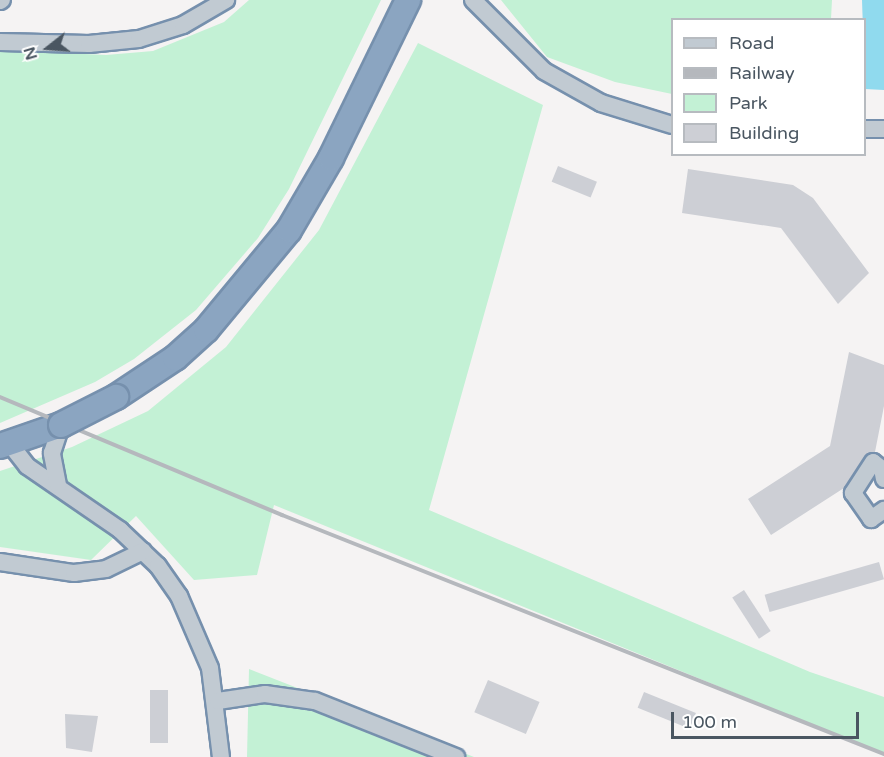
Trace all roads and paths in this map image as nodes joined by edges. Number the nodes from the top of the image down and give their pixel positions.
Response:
1 (226, 0) edge
2 (408, 0) edge
3 (474, 0) edge
4 (0, 42) edge
5 (671, 125) edge
6 (866, 129) edge
7 (884, 129) edge
8 (61, 425) junction
9 (5, 445) edge
10 (884, 479) edge
11 (58, 485) junction
12 (884, 510) edge
13 (143, 551) junction
14 (0, 562) edge
15 (218, 701) junction
16 (221, 757) edge
17 (456, 757) edge

1 - 4 street
2 - 8 highway, bridge
3 - 5 street
6 - 7 street
8 - 9 highway
8 - 11 street
9 - 11 street
10 - 12 street
11 - 13 street
13 - 14 street
13 - 15 street
15 - 16 street
15 - 17 street

